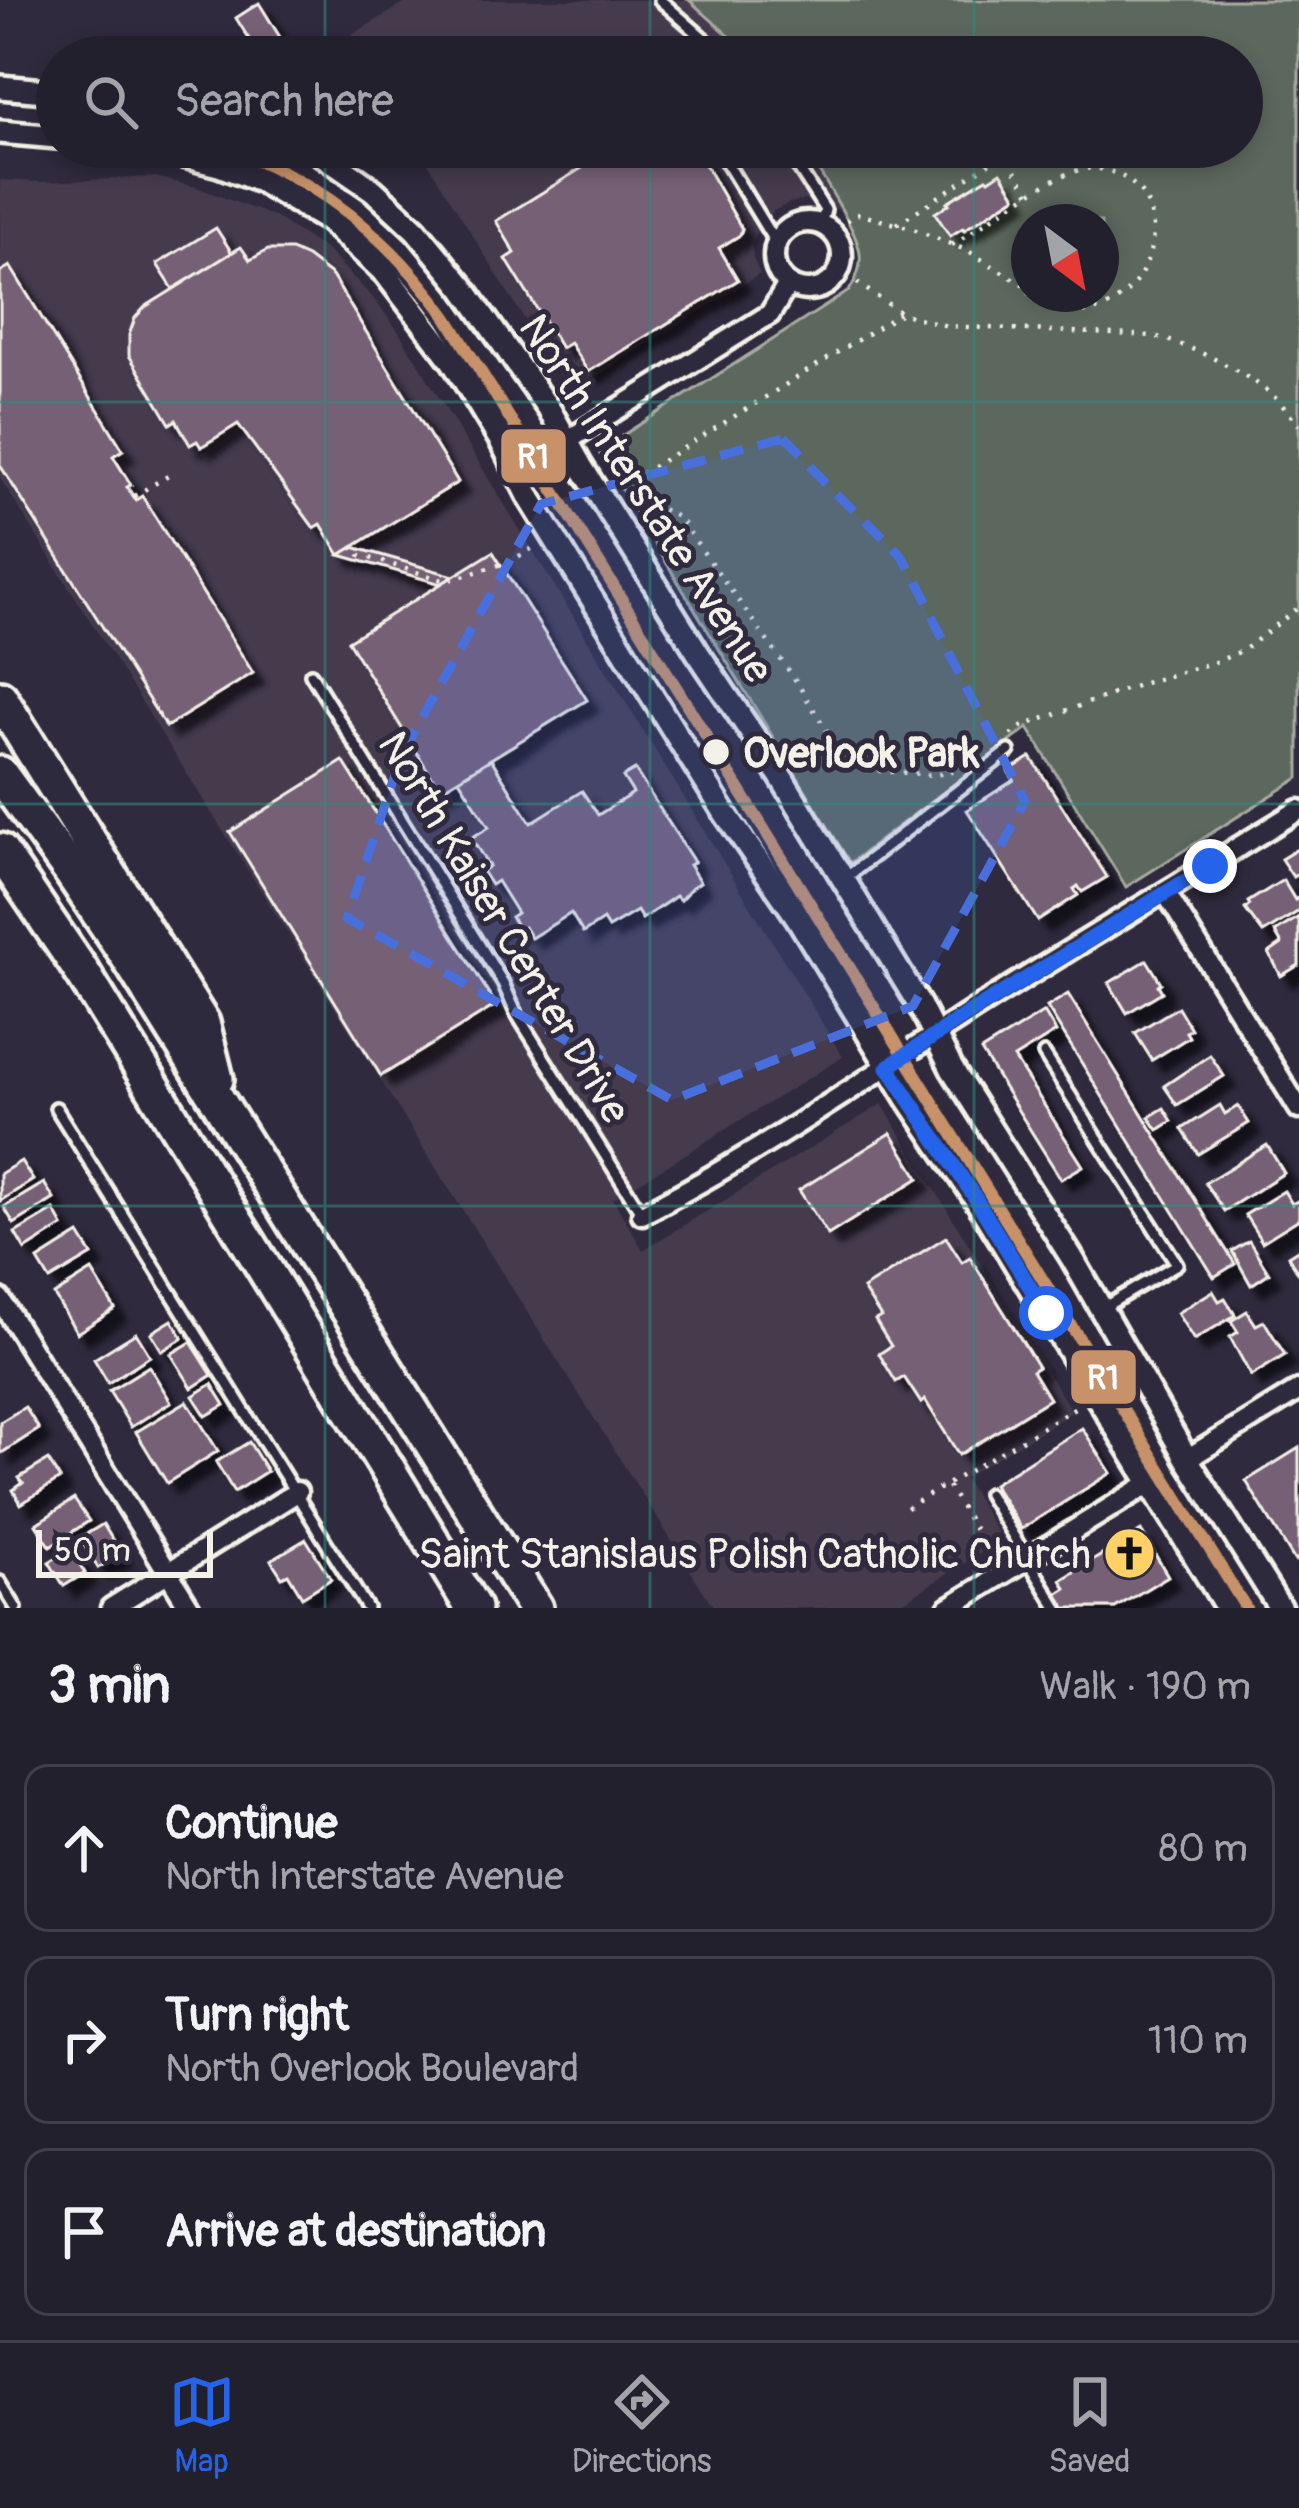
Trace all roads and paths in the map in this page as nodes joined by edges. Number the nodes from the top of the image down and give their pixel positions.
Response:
1 (660, 0) edge
2 (700, 36) edge
3 (0, 87) edge
4 (36, 90) edge
5 (0, 131) edge
6 (36, 135) edge
7 (226, 168) edge
8 (341, 168) edge
9 (730, 168) edge
10 (798, 168) edge
11 (982, 168) edge
12 (1013, 168) edge
13 (1031, 195) junction
14 (897, 224) junction
15 (826, 227) junction
16 (776, 244) junction
17 (952, 245) junction
18 (840, 266) junction
19 (1011, 277) edge
20 (788, 284) junction
21 (1119, 297) edge
22 (901, 313) junction
23 (1299, 425) edge
24 (567, 441) junction
25 (601, 453) dead end
26 (517, 472) junction
27 (172, 473) dead end
28 (632, 480) junction
29 (134, 496) dead end
30 (553, 536) junction
31 (351, 548) dead end
32 (1299, 607) edge
33 (311, 674) dead end
34 (0, 698) edge
35 (998, 744) dead end
36 (1010, 751) dead end
37 (957, 770) dead end
38 (0, 774) edge
39 (1299, 810) edge
40 (0, 851) edge
41 (843, 880) junction
42 (0, 883) edge
43 (1166, 892) junction
44 (84, 975) junction
45 (935, 1036) junction
46 (1044, 1054) dead end
47 (888, 1067) junction
48 (56, 1108) dead end
49 (1299, 1109) edge
50 (224, 1110) junction
51 (642, 1214) joint
52 (0, 1299) edge
53 (1101, 1310) junction
54 (1299, 1390) edge
55 (1096, 1394) junction
56 (1187, 1460) junction
57 (1150, 1483) junction
58 (948, 1486) junction
59 (297, 1492) junction
60 (988, 1494) dead end
61 (907, 1508) dead end
62 (1028, 1559) junction
63 (168, 1572) junction
64 (1003, 1574) junction
65 (0, 1582) edge
66 (16, 1608) edge
67 (110, 1608) edge
68 (190, 1608) edge
69 (367, 1608) edge
70 (473, 1608) edge
71 (535, 1608) edge
72 (948, 1608) edge
73 (1058, 1608) edge
74 (1227, 1608) edge
75 (1280, 1608) edge

1 - 2 lane
3 - 4 street
5 - 6 street
7 - 26 street
8 - 24 street, North Interstate Avenue
9 - 16 lane
10 - 15 lane
11 - 14 path
12 - 13 path
13 - 17 path
13 - 21 path
14 - 15 path
14 - 17 path
15 - 16 street
15 - 18 street
16 - 20 street
17 - 19 path
18 - 20 street
18 - 22 path
20 - 24 street
22 - 23 path
22 - 28 path
24 - 26 street
24 - 41 street, North Interstate Avenue
25 - 28 path
26 - 30 street
27 - 29 path
28 - 37 path
30 - 31 path
30 - 47 street
32 - 35 path
33 - 51 lane, North Kaiser Center Drive
34 - 50 highway
36 - 41 lane
38 - 50 highway
39 - 43 street
40 - 44 highway
41 - 45 street, North Interstate Avenue
42 - 44 highway
43 - 45 street
43 - 49 street
44 - 70 highway
45 - 47 street
45 - 53 street, North Interstate Avenue
46 - 53 lane
47 - 51 street
47 - 55 street
48 - 59 lane
50 - 71 highway
52 - 63 street
53 - 56 street, North Interstate Avenue
54 - 56 street
55 - 57 street
55 - 58 path
56 - 75 street, North Interstate Avenue
57 - 62 street
57 - 74 street
58 - 61 path
58 - 64 path
59 - 63 street
59 - 69 lane
60 - 62 lane
62 - 64 street
62 - 73 lane
63 - 67 street
63 - 68 street
64 - 72 street
65 - 66 lane

